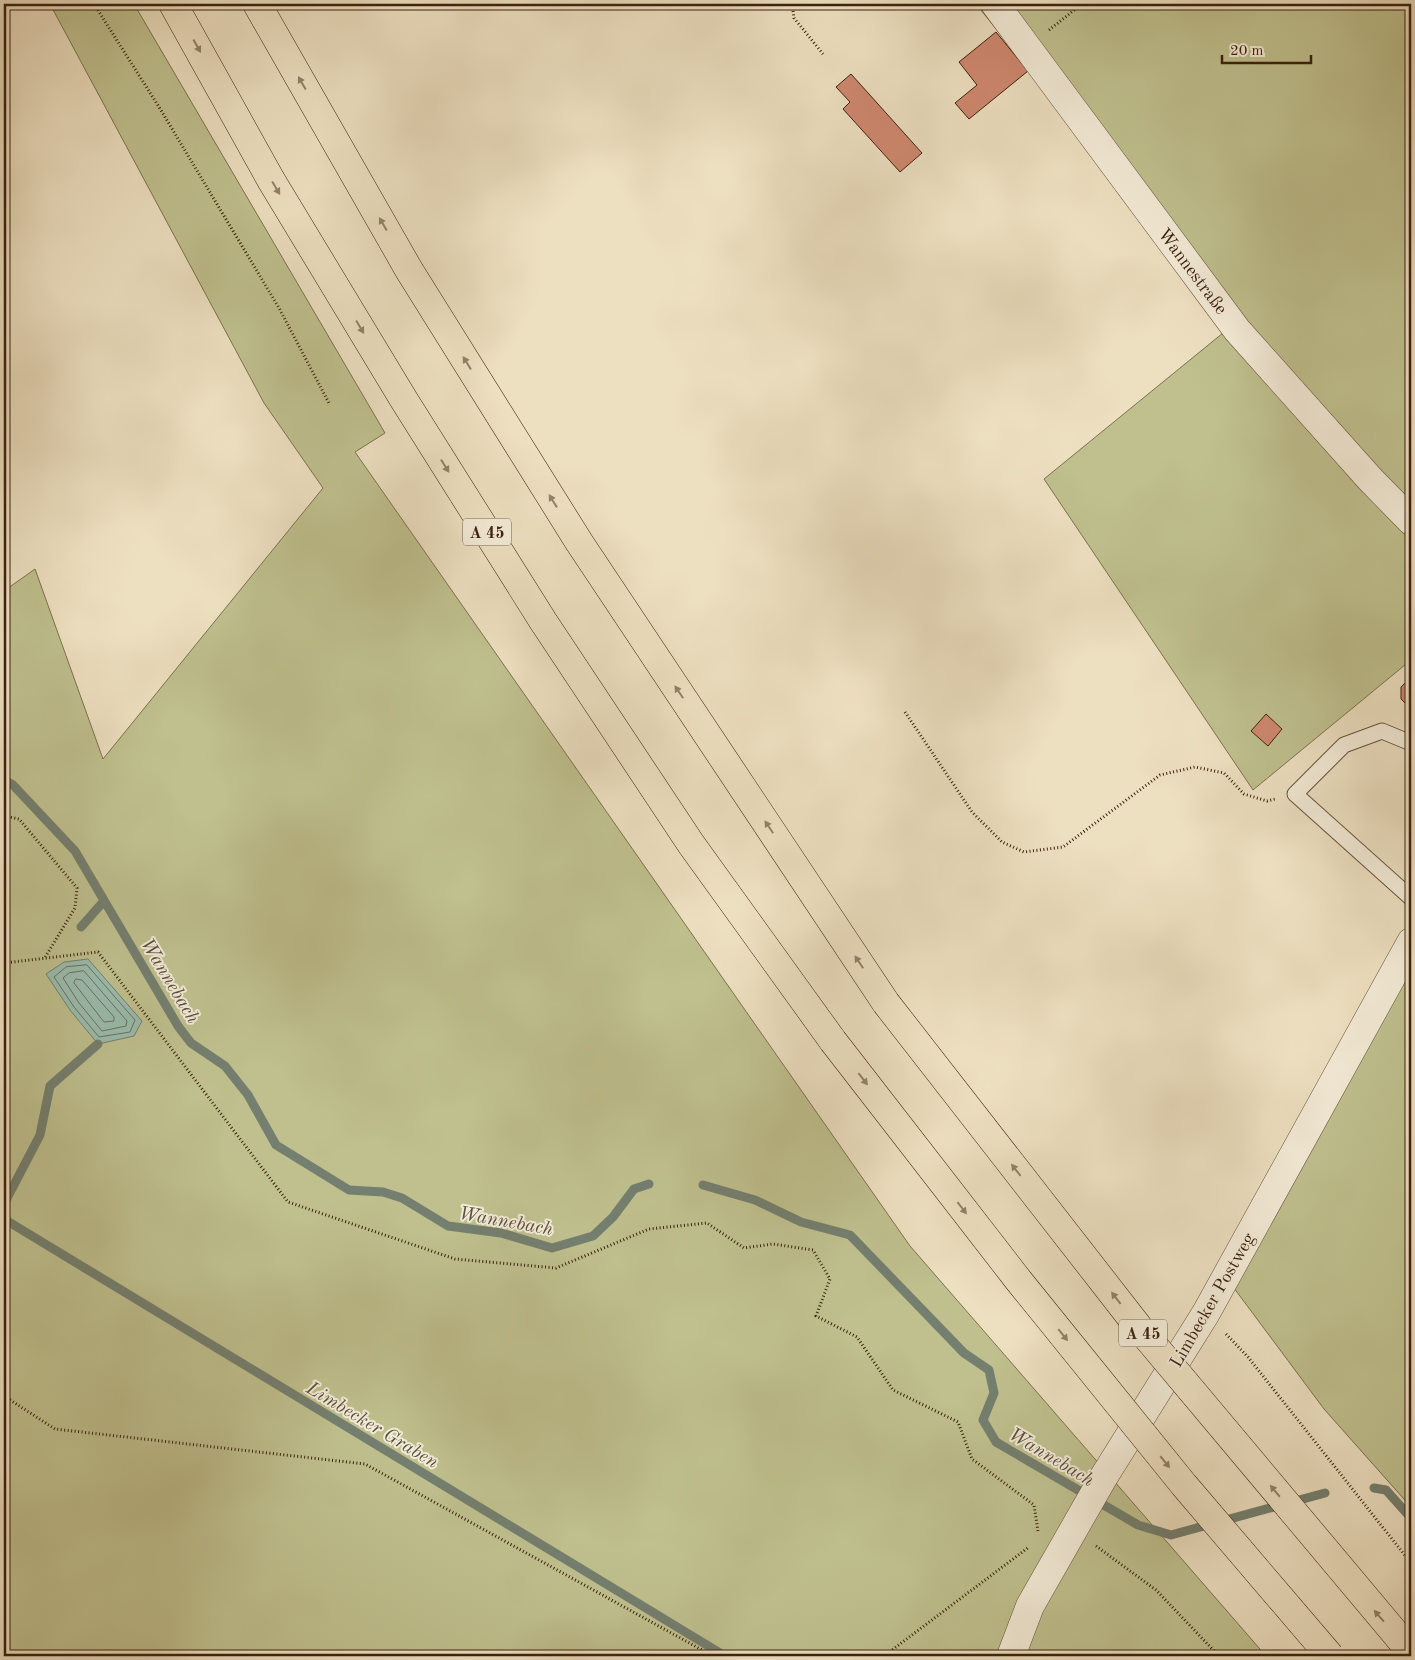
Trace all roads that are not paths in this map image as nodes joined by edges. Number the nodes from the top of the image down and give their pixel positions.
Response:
1 (173, 4) edge
2 (257, 4) edge
3 (995, 4) edge
4 (1411, 521) edge
5 (1411, 743) edge
6 (1411, 898) edge
7 (1411, 942) edge
8 (1411, 1652) edge
9 (1011, 1656) edge
10 (1330, 1656) edge

1 -> 10 highway, A 45, bridge
8 -> 2 highway, A 45, bridge
3 - 4 street, Wannestraße
5 - 6 lane
7 - 9 street, Limbecker Postweg

